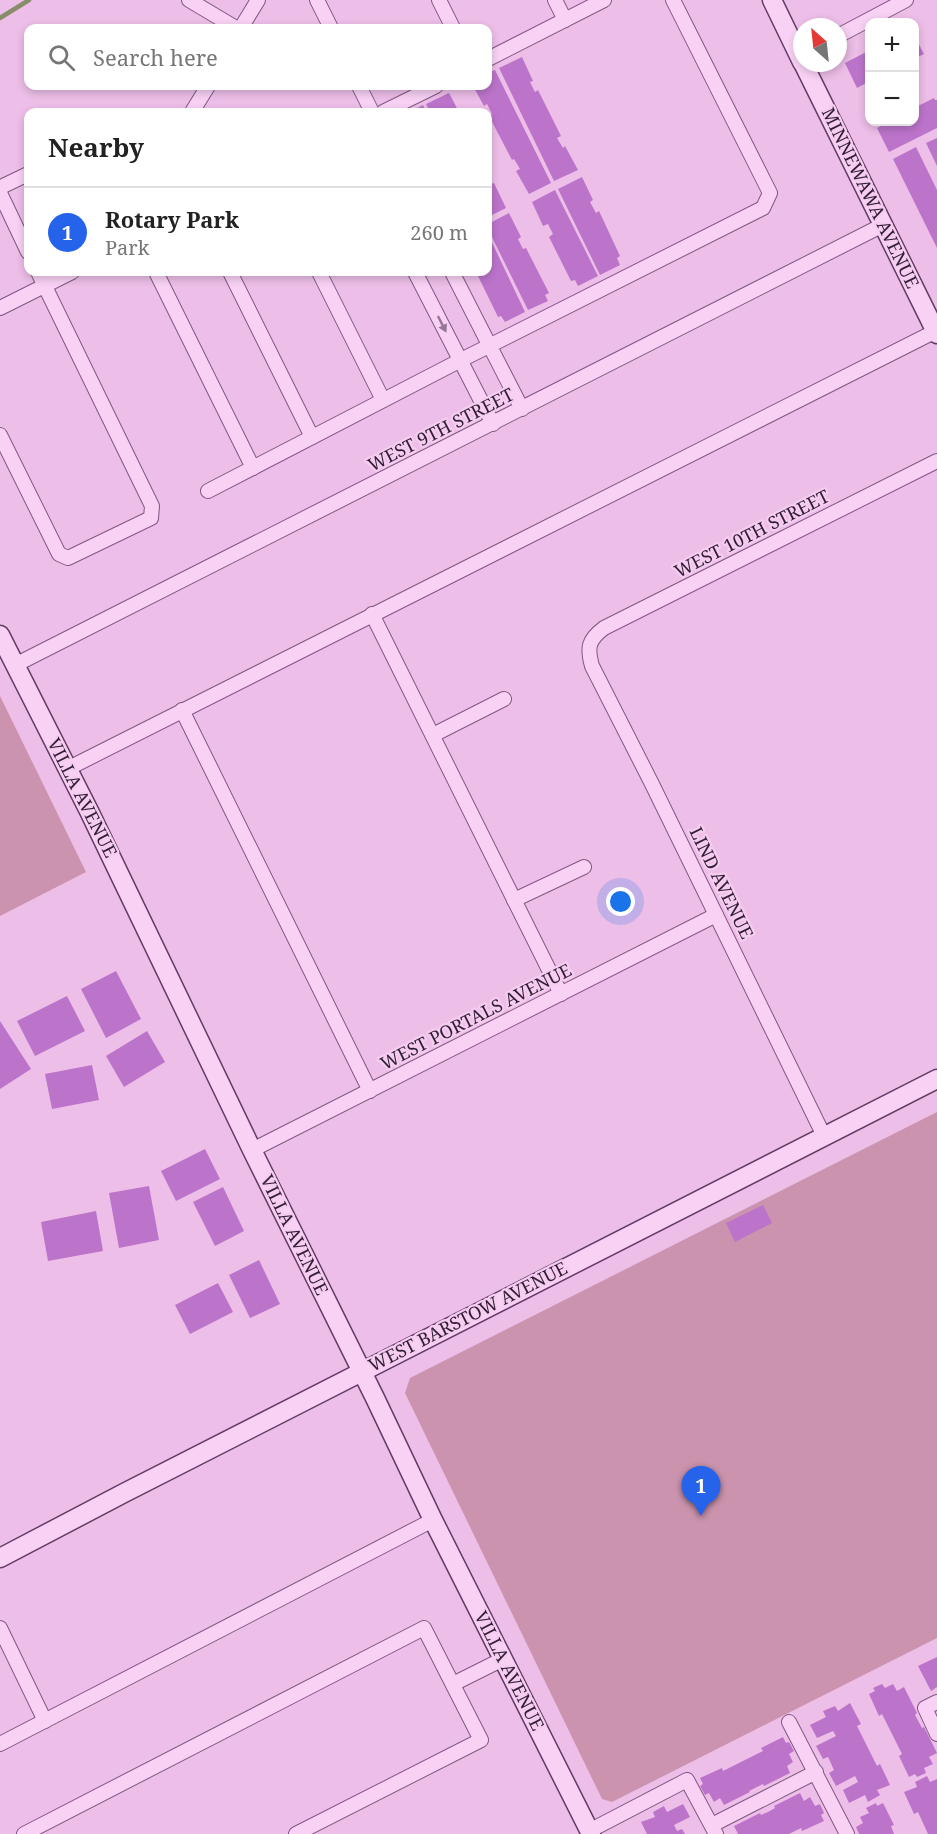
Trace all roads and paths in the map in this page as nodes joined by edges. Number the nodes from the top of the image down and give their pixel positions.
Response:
1 (189, 0) edge
2 (258, 0) edge
3 (317, 0) edge
4 (439, 0) edge
5 (555, 0) edge
6 (604, 0) edge
7 (674, 0) edge
8 (772, 0) edge
9 (906, 0) edge
10 (565, 20) junction
11 (229, 24) edge
12 (243, 24) edge
13 (329, 24) edge
14 (451, 24) edge
15 (847, 31) edge
16 (793, 41) edge
17 (492, 57) edge
18 (808, 72) edge
19 (206, 90) edge
20 (361, 90) edge
21 (428, 90) edge
22 (194, 108) edge
23 (370, 108) edge
24 (391, 108) edge
25 (24, 176) edge
26 (0, 193) edge
27 (883, 225) junction
28 (24, 244) edge
29 (40, 276) edge
30 (64, 276) edge
31 (158, 276) edge
32 (232, 276) edge
33 (321, 276) edge
34 (417, 276) edge
35 (454, 276) edge
36 (45, 285) junction
37 (0, 308) edge
38 (936, 332) edge
39 (490, 346) junction
40 (461, 360) junction
41 (383, 400) junction
42 (522, 409) junction
43 (493, 424) junction
44 (0, 435) edge
45 (312, 438) junction
46 (937, 461) edge
47 (252, 468) junction
48 (208, 491) dead end
49 (372, 614) junction
50 (0, 635) edge
51 (589, 646) joint
52 (15, 665) junction
53 (504, 699) dead end
54 (182, 710) junction
55 (432, 735) junction
56 (67, 769) junction
57 (584, 867) dead end
58 (514, 900) junction
59 (716, 915) junction
60 (561, 994) junction
61 (937, 1079) edge
62 (370, 1091) junction
63 (824, 1136) junction
64 (252, 1149) junction
65 (362, 1371) junction
66 (433, 1520) junction
67 (0, 1558) edge
68 (0, 1628) edge
69 (503, 1659) junction
70 (453, 1684) junction
71 (937, 1702) edge
72 (45, 1721) junction
73 (789, 1722) dead end
74 (937, 1734) edge
75 (0, 1744) edge
76 (816, 1772) junction
77 (714, 1830) edge
78 (590, 1832) edge
79 (24, 1834) edge
80 (296, 1834) edge
81 (847, 1834) edge

1 - 11 street
2 - 12 street
3 - 13 street
4 - 14 street
5 - 10 street
6 - 10 street
7 - 39 street
8 - 16 main road, MINNEWAWA AVENUE
9 - 15 street
10 - 17 street
18 - 27 main road, MINNEWAWA AVENUE
19 - 22 street
20 - 23 street
21 - 24 street
25 - 26 street
26 - 28 street
27 - 38 main road, MINNEWAWA AVENUE
27 - 42 street, WEST 9TH STREET
29 - 36 street
30 - 36 street
31 - 47 street
32 - 45 street
33 - 41 street
34 -> 40 street
35 - 39 street
36 - 37 street
36 - 44 street
38 - 49 street
39 - 40 street
39 - 42 street
40 - 41 street
40 - 43 street
41 - 45 street
42 - 43 street, WEST 9TH STREET
43 - 52 street, WEST 9TH STREET
45 - 47 street
46 - 51 street, WEST 10TH STREET
47 - 48 street
49 - 54 street
49 - 55 street
50 - 52 main road, VILLA AVENUE
51 - 59 street, LIND AVENUE
52 - 56 main road, VILLA AVENUE
53 - 55 street
54 - 56 street
54 - 62 street
55 - 58 street
56 - 64 main road, VILLA AVENUE
57 - 58 street
58 - 60 street
59 - 60 street, WEST PORTALS AVENUE
59 - 63 street, LIND AVENUE
60 - 62 street, WEST PORTALS AVENUE
61 - 63 main road, WEST BARSTOW AVENUE
62 - 64 street, WEST PORTALS AVENUE
63 - 65 main road, WEST BARSTOW AVENUE
64 - 65 main road, VILLA AVENUE
65 - 66 main road, VILLA AVENUE
65 - 67 main road, WEST BARSTOW AVENUE
66 - 69 main road, VILLA AVENUE
66 - 72 street
68 - 72 street
69 - 70 street
69 - 78 main road, VILLA AVENUE
70 - 79 street
70 - 80 street
71 - 74 street
72 - 75 street
73 - 76 street
76 - 77 street
76 - 81 street
77 - 78 street

